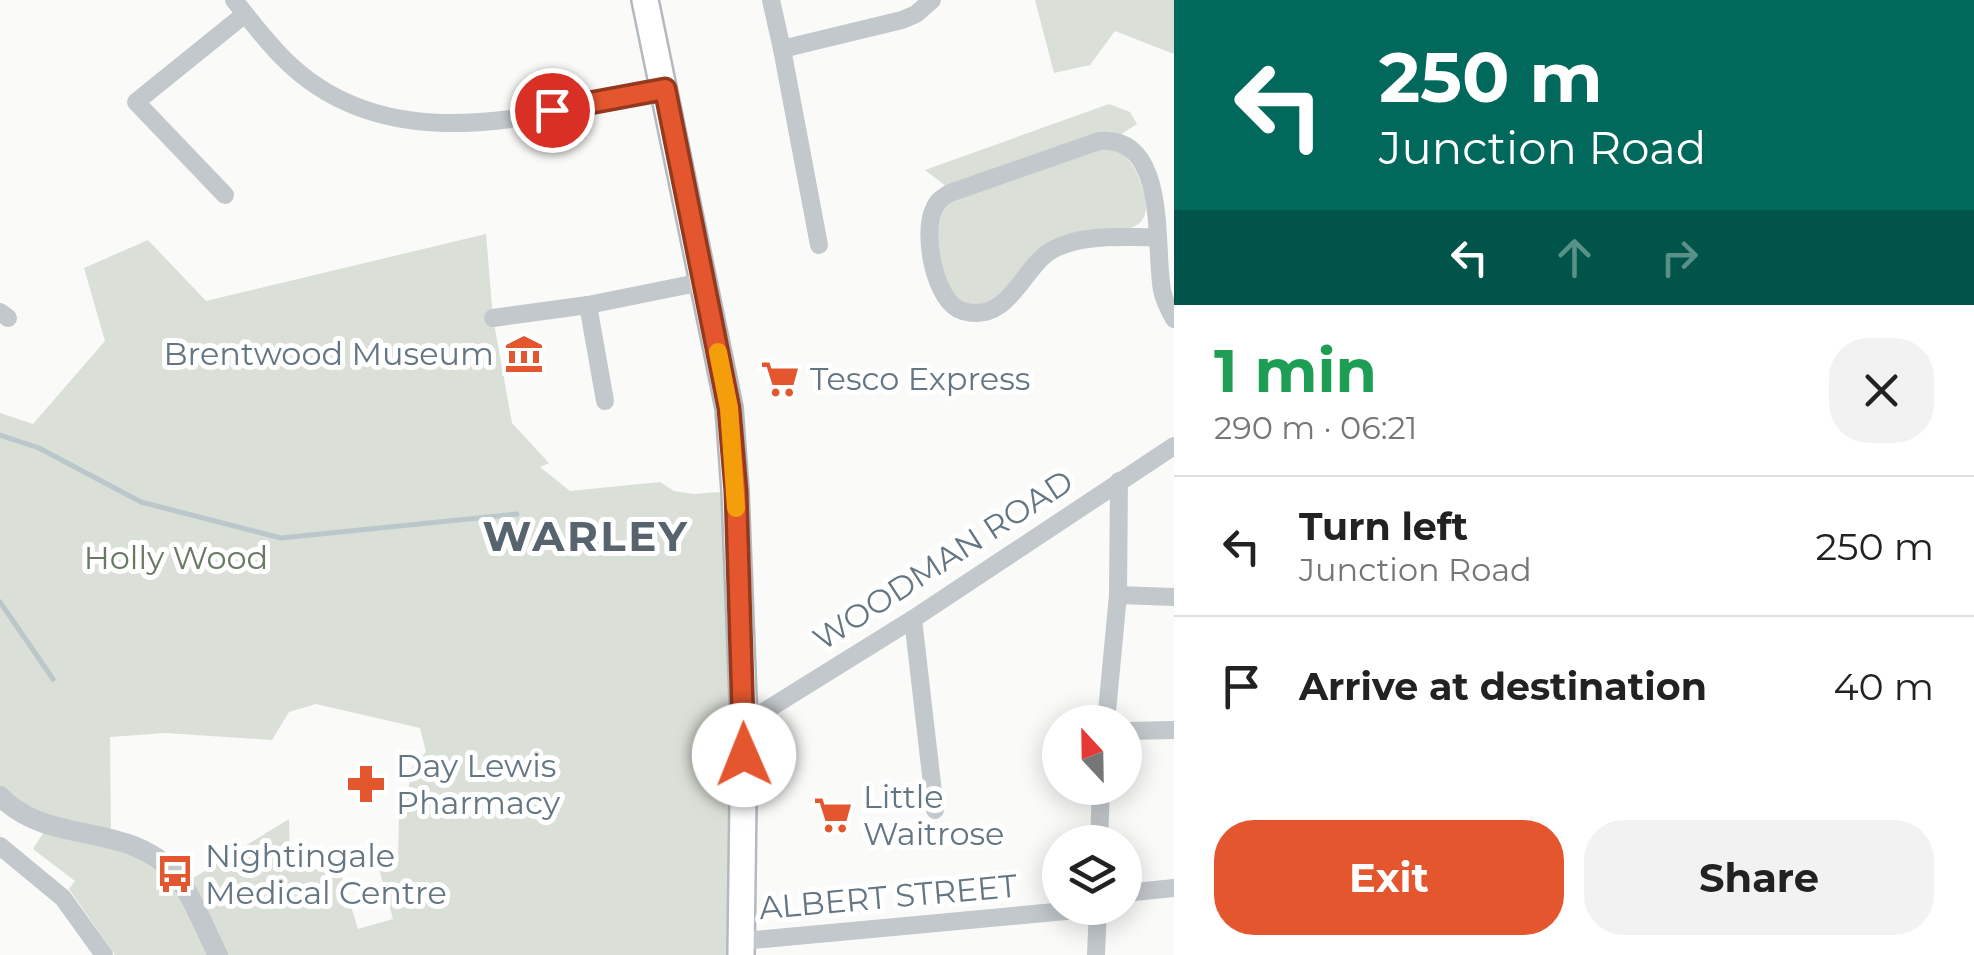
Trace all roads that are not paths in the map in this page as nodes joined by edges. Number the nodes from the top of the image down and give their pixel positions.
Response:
1 (646, 0) edge
2 (772, 0) edge
3 (932, 0) edge
4 (240, 7) edge
5 (782, 49) junction
6 (665, 89) junction
7 (226, 195) dead end
8 (1158, 237) junction
9 (819, 245) dead end
10 (702, 282) junction
11 (588, 306) junction
12 (493, 318) dead end
13 (1174, 319) edge
14 (605, 400) dead end
15 (1174, 446) edge
16 (1119, 481) junction
17 (1118, 596) junction
18 (1174, 597) edge
19 (913, 619) junction
20 (1108, 705) edge
21 (744, 724) junction
22 (1174, 730) edge
23 (1142, 731) edge
24 (0, 796) edge
25 (935, 810) dead end
26 (0, 846) edge
27 (1174, 888) edge
28 (1142, 891) edge
29 (1042, 915) edge
30 (1097, 925) edge
31 (743, 950) edge
32 (104, 955) edge
33 (218, 955) edge
34 (1096, 955) edge

1 - 6 main road
2 - 5 street
3 - 5 street
4 - 6 street
4 - 7 street
5 - 9 street
6 - 10 main road
8 - 8 street
8 - 13 street
10 - 11 street
10 - 21 main road
11 - 12 street
11 - 14 street
15 - 16 street, WOODMAN ROAD
16 - 17 street
16 - 19 street, WOODMAN ROAD
17 - 18 street
17 - 20 street
19 - 21 street, WOODMAN ROAD
19 - 25 street
21 - 31 main road
22 - 23 street
24 - 33 street
26 - 32 street
27 - 28 street
29 - 31 street, ALBERT STREET
30 - 34 street

